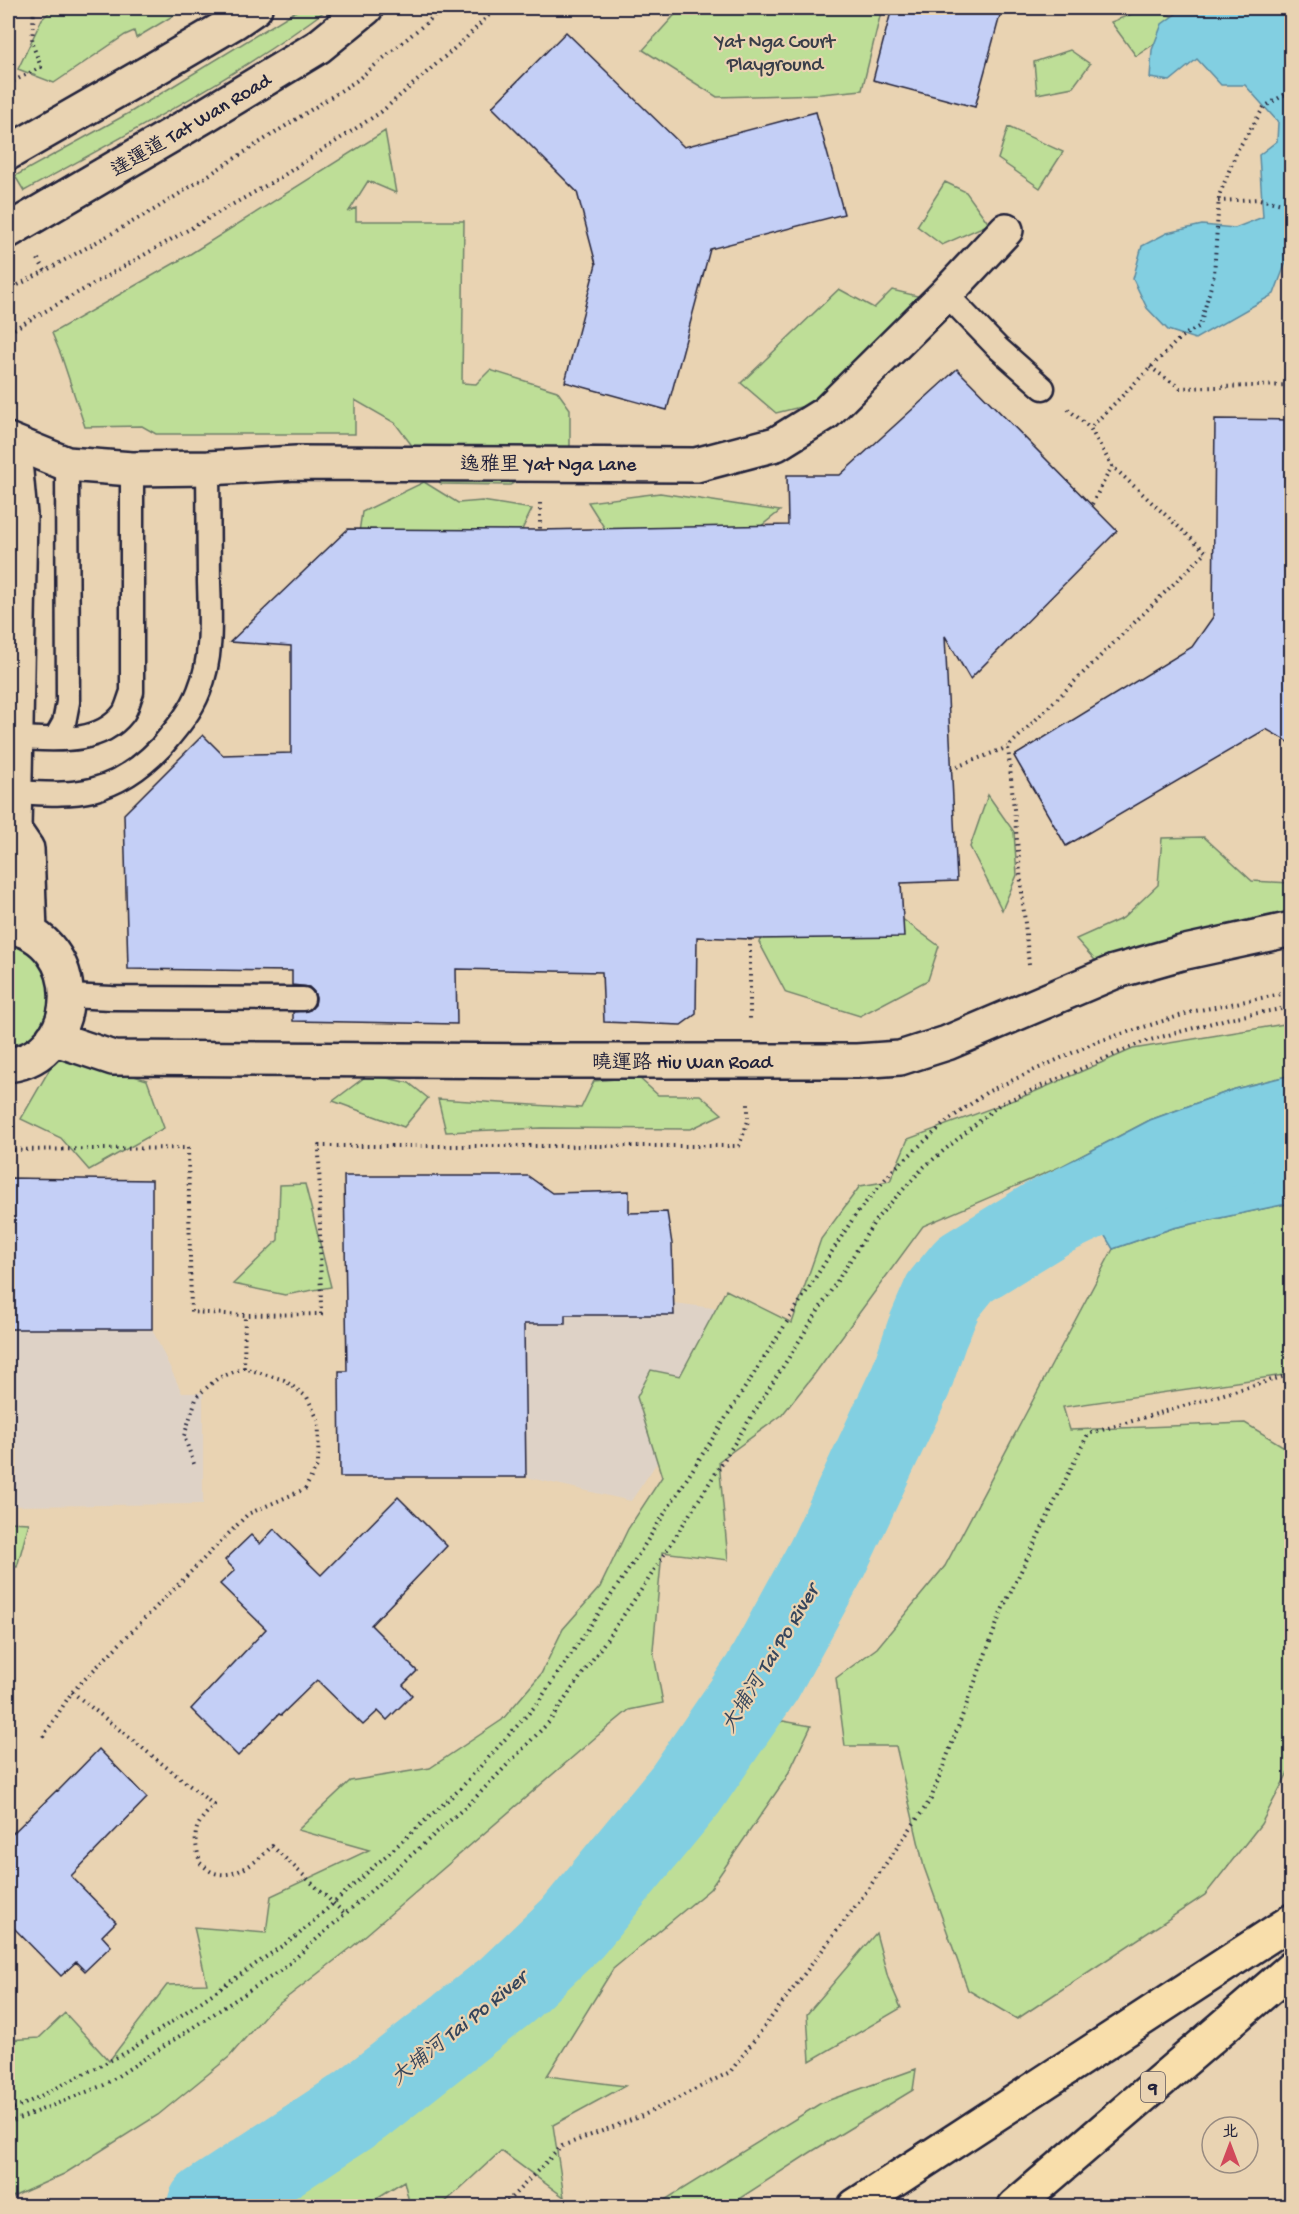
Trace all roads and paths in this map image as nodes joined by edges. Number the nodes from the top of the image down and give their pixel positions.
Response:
1 (34, 8) edge
2 (255, 8) edge
3 (366, 8) edge
4 (444, 8) edge
5 (496, 8) edge
6 (8, 84) edge
7 (1292, 90) edge
8 (8, 153) edge
9 (1218, 201) junction
10 (1292, 206) edge
11 (13, 228) edge
12 (1006, 230) dead end
13 (45, 271) junction
14 (18, 285) dead end
15 (946, 294) junction
16 (14, 329) dead end
17 (1150, 367) junction
18 (1292, 385) edge
19 (1043, 388) dead end
20 (8, 440) edge
21 (8, 446) edge
22 (67, 464) junction
23 (1112, 465) junction
24 (208, 468) junction
25 (132, 469) junction
26 (1092, 504) dead end
27 (16, 738) junction
28 (55, 739) junction
29 (1008, 747) junction
30 (951, 769) dead end
31 (15, 792) junction
32 (11, 832) edge
33 (19, 929) edge
34 (1292, 929) edge
35 (1292, 992) edge
36 (68, 996) junction
37 (303, 999) dead end
38 (1292, 1007) edge
39 (1034, 1008) junction
40 (53, 1038) junction
41 (8, 1065) edge
42 (747, 1121) dead end
43 (8, 1150) edge
44 (245, 1316) junction
45 (244, 1368) junction
46 (1292, 1374) edge
47 (194, 1464) dead end
48 (72, 1692) junction
49 (43, 1737) dead end
50 (333, 1902) junction
51 (345, 1914) junction
52 (1292, 1921) edge
53 (1292, 1968) edge
54 (8, 2110) edge
55 (8, 2123) edge
56 (503, 2206) edge
57 (855, 2206) edge
58 (1015, 2206) edge

1 - 6 path
2 - 8 street
3 - 11 street, 達運道 Tat Wan Road
4 - 13 path
5 - 16 path
7 - 9 path
9 - 10 path
9 - 17 path
11 - 13 path
12 - 15 street, 逸雅里 Yat Nga Lane
13 - 14 path
15 - 19 lane
15 - 24 street, 逸雅里 Yat Nga Lane
17 - 18 path
17 - 23 path
20 - 22 street, 逸雅里 Yat Nga Lane
21 - 27 street
22 - 25 street, 逸雅里 Yat Nga Lane
22 - 28 lane
23 - 26 path
23 - 29 path
24 - 25 street, 逸雅里 Yat Nga Lane
24 - 31 lane
25 - 28 lane
27 - 28 lane
27 - 31 street
29 - 30 path
29 - 39 path
31 - 32 street
32 - 33 street
33 - 36 street
34 - 39 street, 曉運路 Hiu Wan Road
35 - 50 path
36 - 37 lane
36 - 40 street
38 - 51 path
39 - 40 street, 曉運路 Hiu Wan Road
40 - 41 street
42 - 44 path
43 - 44 path
44 - 45 path
45 - 47 path
45 - 48 path
46 - 56 path
48 - 49 path
48 - 50 path
50 - 51 path
50 - 54 path
51 - 55 path
52 - 57 highway
53 - 58 highway, 9

